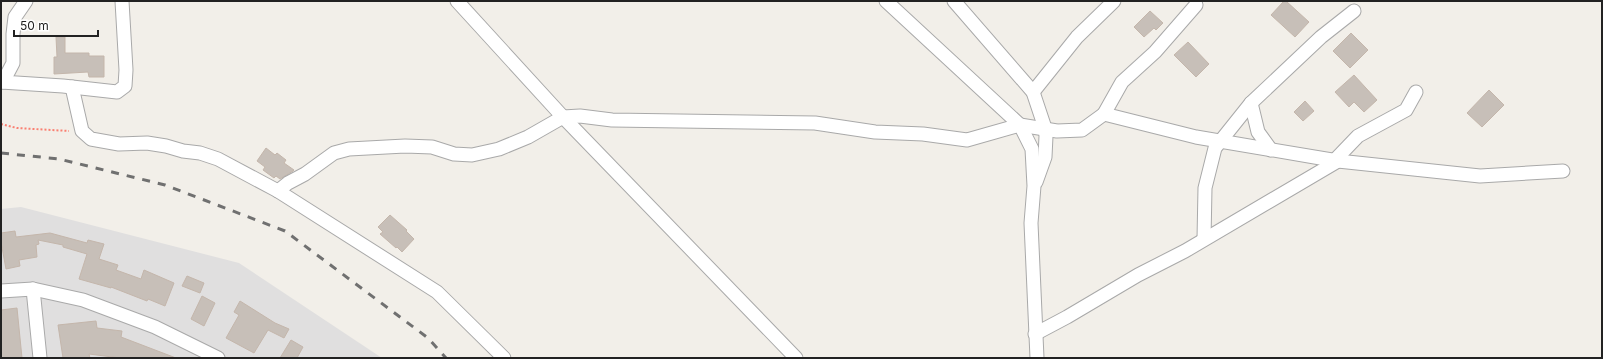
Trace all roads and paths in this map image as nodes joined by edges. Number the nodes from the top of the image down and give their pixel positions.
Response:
1 (26, 1) edge
2 (122, 1) edge
3 (457, 1) edge
4 (886, 1) edge
5 (954, 1) edge
6 (1114, 1) edge
7 (1196, 5) dead end
8 (1354, 11) dead end
9 (2, 82) edge
10 (72, 87) junction
11 (1032, 92) junction
12 (1416, 92) dead end
13 (1251, 103) junction
14 (1104, 114) junction
15 (563, 117) junction
16 (1, 124) edge
17 (1020, 126) junction
18 (1045, 128) junction
19 (82, 131) junction
20 (1221, 141) junction
21 (1271, 150) junction
22 (1305, 155) junction
23 (1336, 161) junction
24 (1563, 171) dead end
25 (1306, 180) junction
26 (1034, 186) junction
27 (278, 191) junction
28 (1204, 239) junction
29 (33, 289) junction
30 (1, 291) edge
31 (1035, 334) junction
32 (40, 358) edge
33 (218, 358) edge
34 (504, 358) edge
35 (796, 358) edge
36 (1037, 358) edge

1 - 9 street
2 - 10 street
3 - 15 street
4 - 17 street
5 - 11 street
6 - 11 street
7 - 14 street
8 - 13 street
9 - 10 street
10 - 19 street
11 - 18 street
12 - 23 street
13 - 20 street
13 - 21 street
14 - 18 street
14 - 20 street
15 - 17 street
15 - 27 street
15 - 35 street
16 - 19 path
17 - 18 street
17 - 26 street
18 - 26 street
19 - 27 street
20 - 21 street
20 - 28 street
21 - 22 street
22 - 23 street
22 - 25 street
23 - 24 street
23 - 25 street
25 - 28 street
26 - 31 street
27 - 34 street
28 - 31 street
29 - 30 street
29 - 32 street
29 - 33 street
31 - 36 street

